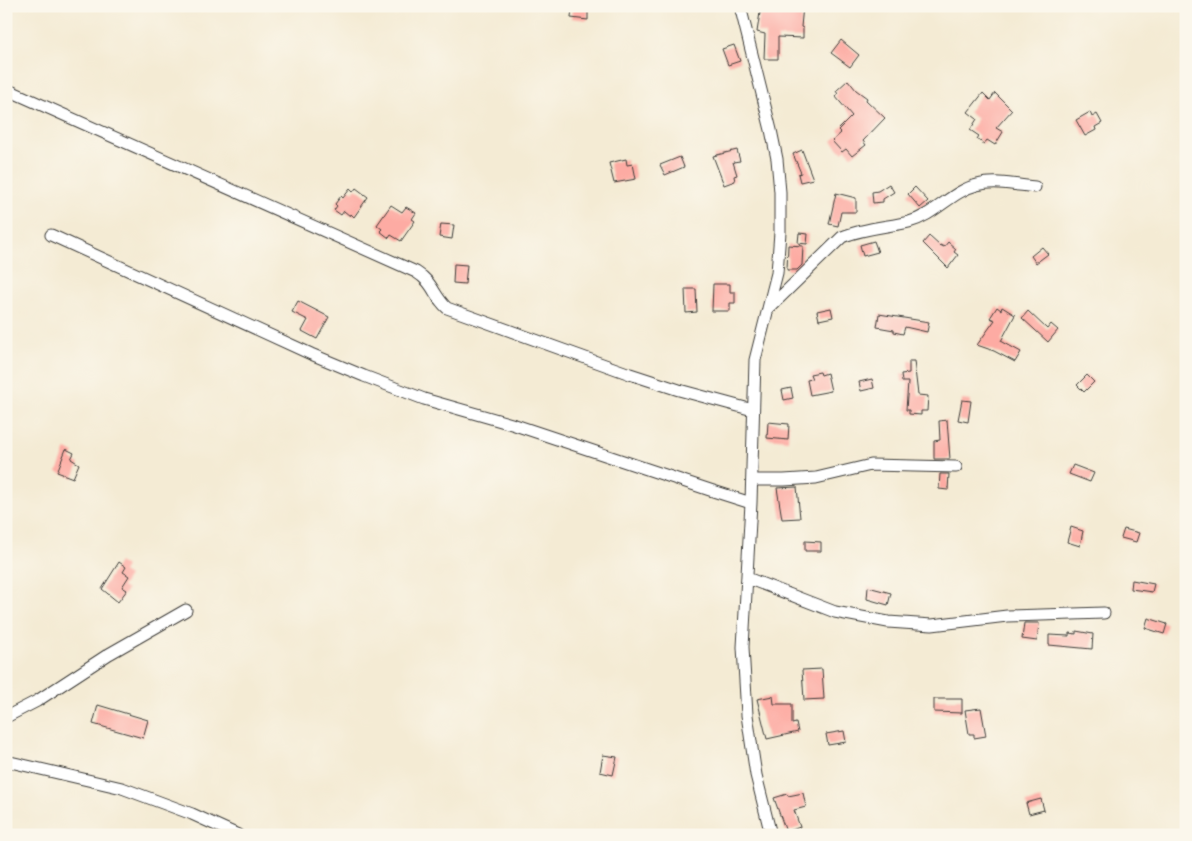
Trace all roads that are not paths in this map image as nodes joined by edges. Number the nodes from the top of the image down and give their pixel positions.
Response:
1 (740, 6) edge
2 (6, 88) edge
3 (1035, 187) dead end
4 (51, 235) dead end
5 (770, 307) junction
6 (753, 410) junction
7 (956, 467) dead end
8 (752, 480) junction
9 (751, 502) junction
10 (746, 578) junction
11 (186, 610) dead end
12 (1104, 613) dead end
13 (6, 718) edge
14 (6, 761) edge
15 (238, 835) edge
16 (771, 835) edge

1 - 5 street
2 - 6 street
3 - 5 street
4 - 9 street
5 - 6 street
6 - 8 street
7 - 8 street
8 - 9 street
9 - 10 street
10 - 12 street
10 - 16 street
11 - 13 street
14 - 15 street

